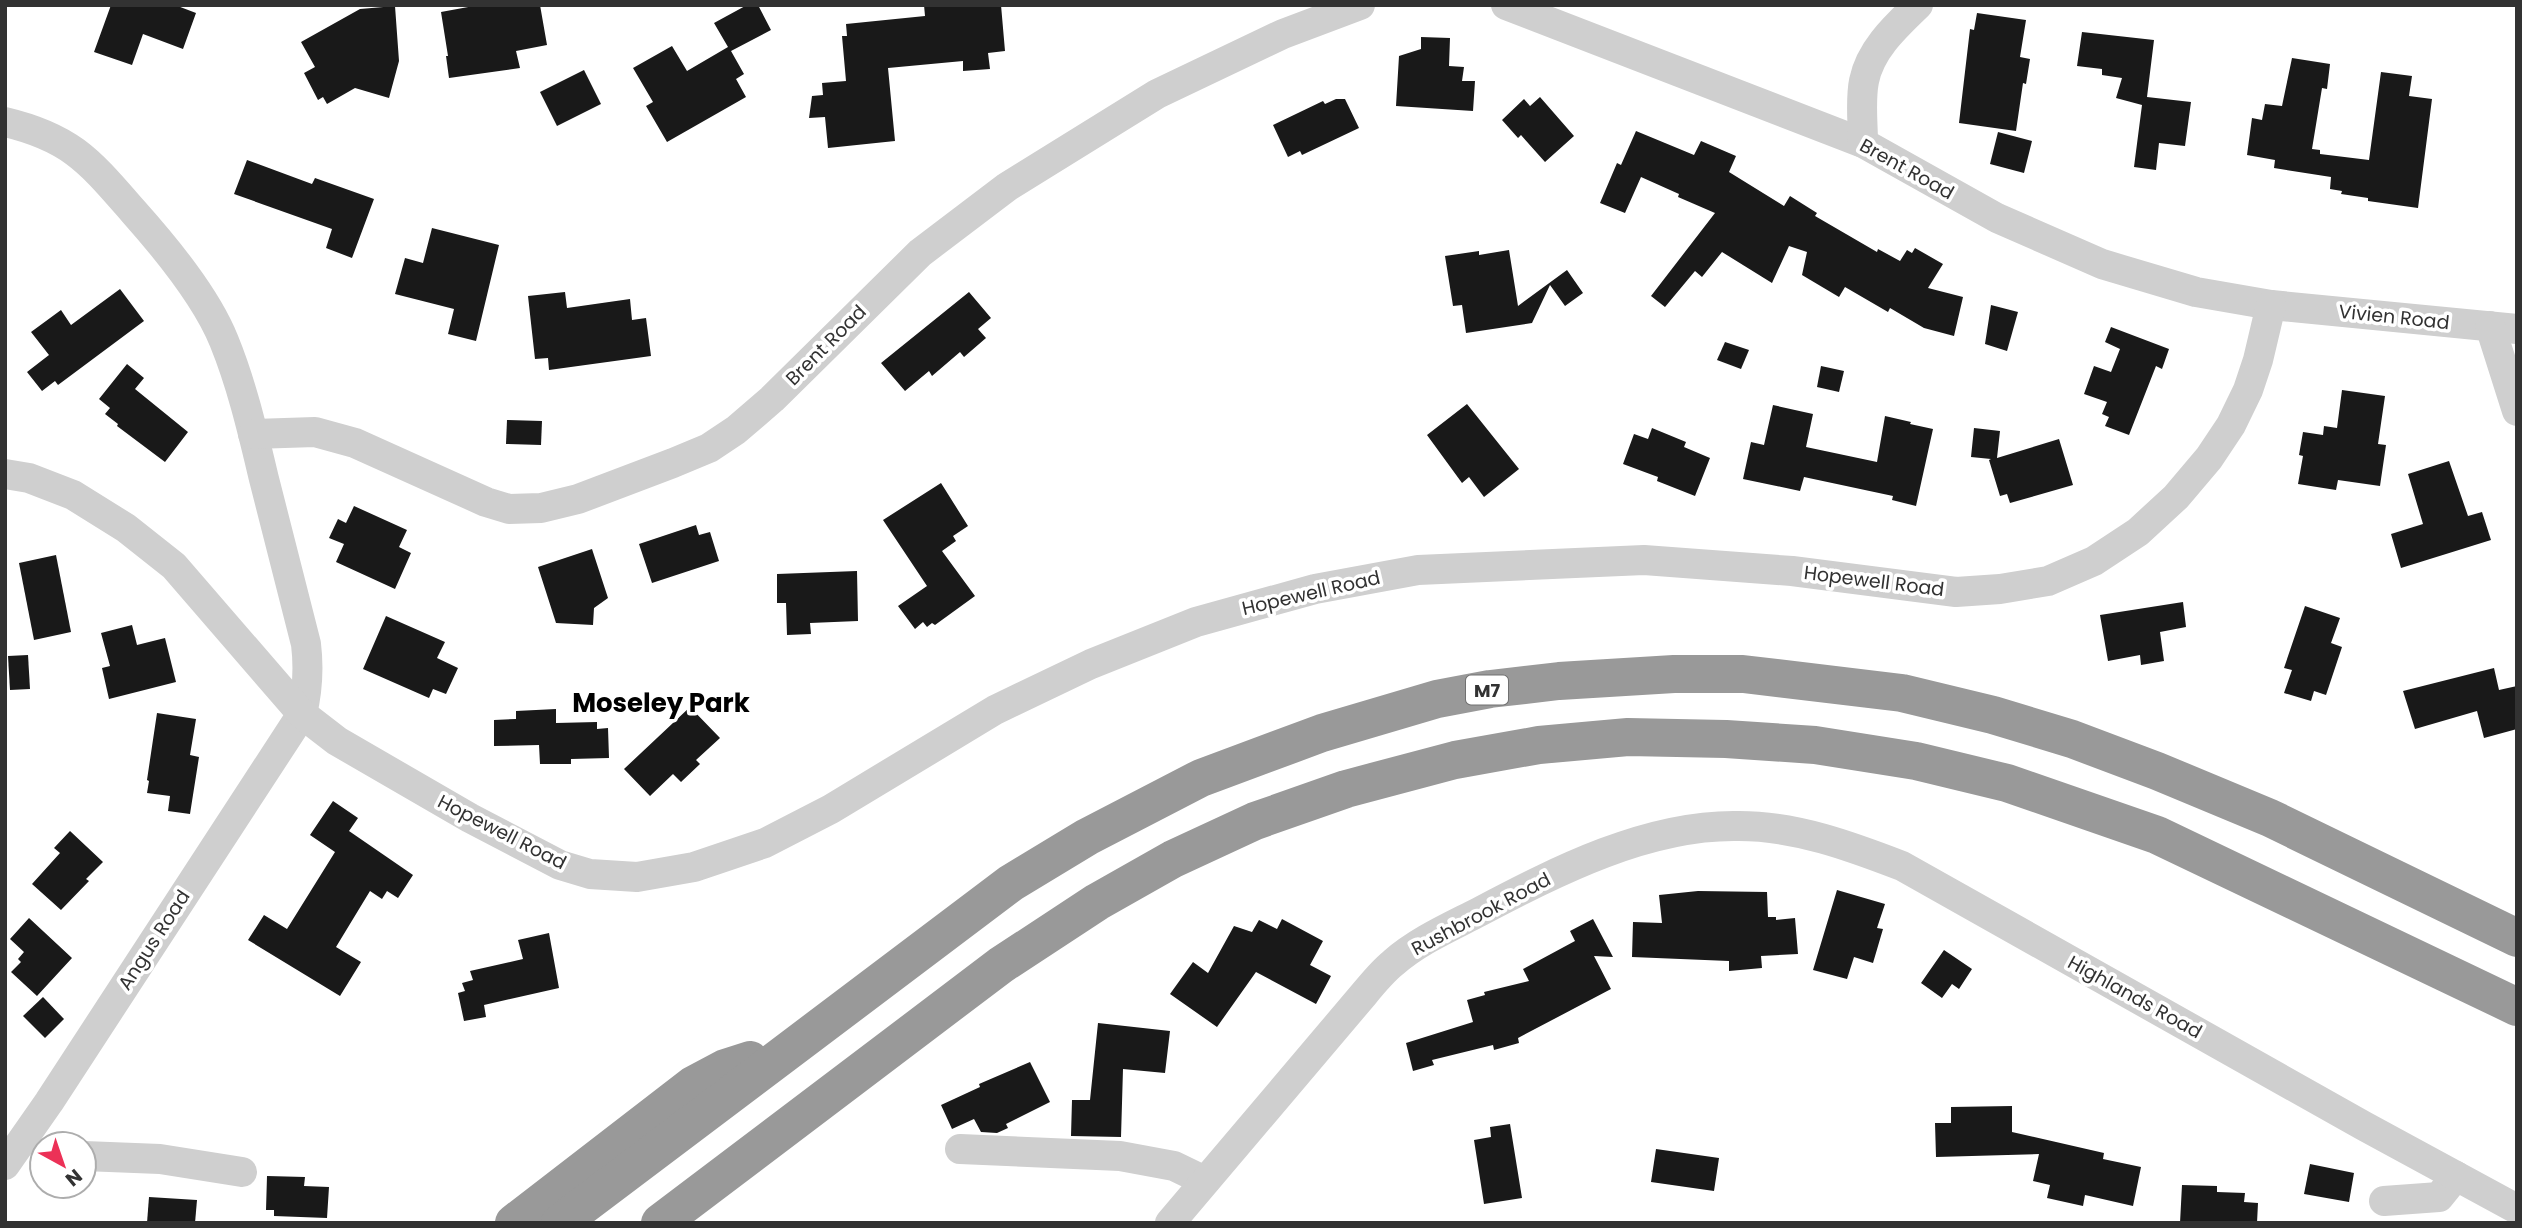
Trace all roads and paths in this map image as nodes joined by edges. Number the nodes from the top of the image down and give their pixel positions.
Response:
1 (1360, 5) edge
2 (1506, 5) edge
3 (1917, 5) edge
4 (5, 122) edge
5 (1863, 143) junction
6 (2271, 305) junction
7 (2503, 328) edge
8 (2517, 411) edge
9 (253, 433) junction
10 (5, 474) edge
11 (302, 714) junction
12 (1738, 826) joint
13 (2517, 939) edge
14 (2517, 1007) edge
15 (782, 1054) junction
16 (960, 1149) dead end
17 (22, 1156) edge
18 (98, 1157) edge
19 (242, 1172) dead end
20 (2456, 1176) junction
21 (1205, 1181) junction
22 (2384, 1201) dead end
23 (2517, 1209) edge
24 (514, 1223) edge
25 (560, 1223) edge
26 (662, 1223) edge
27 (1170, 1223) edge

1 - 9 street, Brent Road
2 - 5 street, Brent Road
3 - 5 street
4 - 9 street
5 - 6 street, Brent Road
6 - 7 street, Vivien Road
6 - 11 street, Hopewell Road
7 - 8 street
9 - 11 street
10 - 11 street, Hopewell Road
11 - 17 street, Angus Road
12 - 20 street, Highlands Road
12 - 21 street, Rushbrook Road
13 - 15 highway, M7
14 - 26 highway
15 - 24 highway
15 - 25 highway, M7
16 - 21 street
18 - 19 street
20 - 22 street
20 - 23 street, Highlands Road
21 - 27 street, Rushbrook Road

